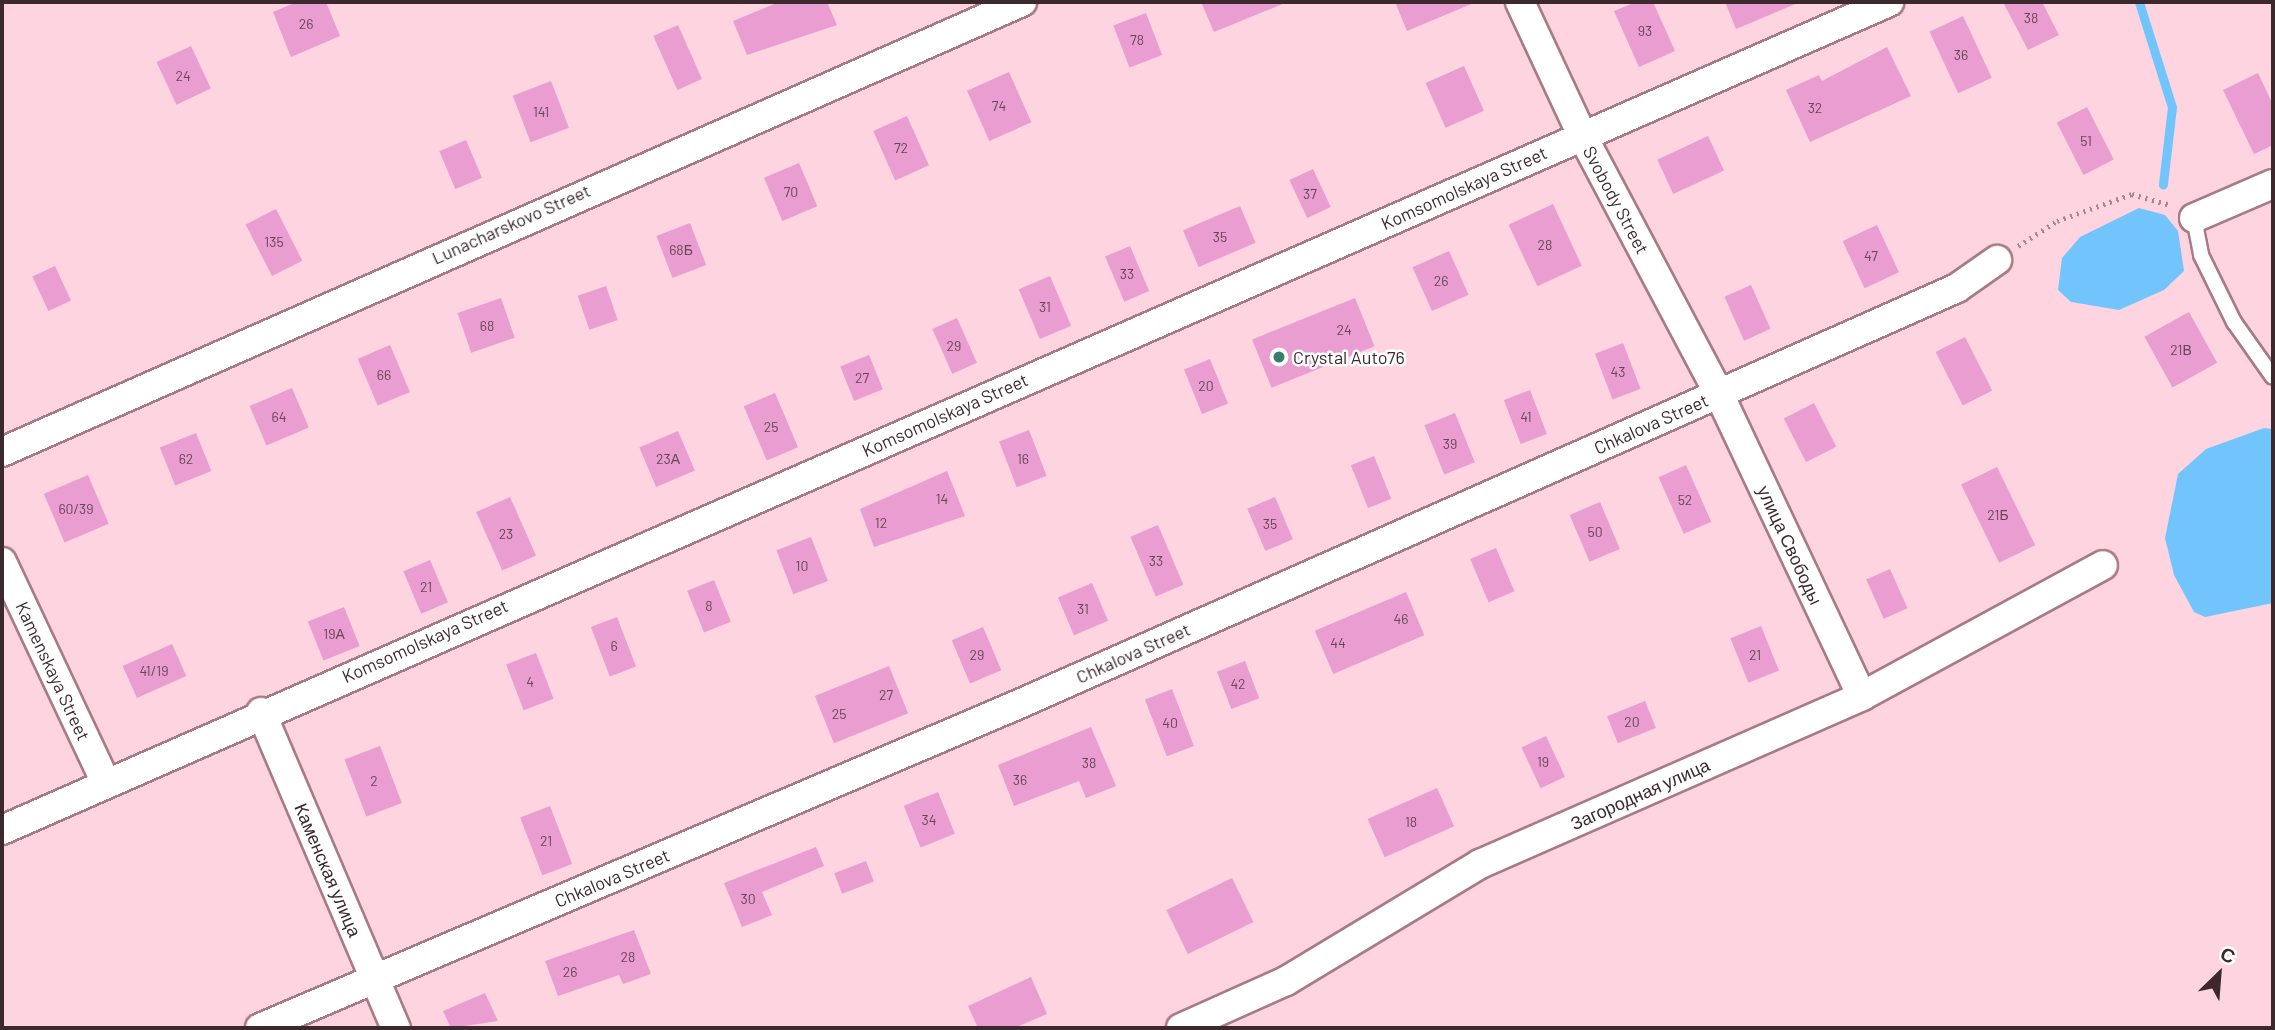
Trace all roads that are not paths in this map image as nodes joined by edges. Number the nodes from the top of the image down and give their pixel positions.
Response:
1 (1022, 2) edge
2 (1520, 2) edge
3 (1889, 2) edge
4 (1583, 137) junction
5 (2273, 184) edge
6 (2194, 218) joint
7 (1997, 260) road end
8 (2273, 377) edge
9 (1719, 394) junction
10 (2, 452) edge
11 (2, 562) edge
12 (2103, 565) dead end
13 (1862, 696) junction
14 (261, 712) junction
15 (105, 781) junction
16 (2, 830) edge
17 (374, 979) junction
18 (260, 1028) edge
19 (396, 1028) edge
20 (1181, 1028) edge

1 - 10 street, Lunacharskovo Street
2 - 4 street, Svobody Street
3 - 4 street, Komsomolskaya Street
4 - 9 street, Svobody Street
4 - 14 street, Komsomolskaya Street
5 - 6 street
6 - 8 lane
7 - 9 street, Chkalova Street
9 - 13 street, улица Свободы
9 - 17 street, Chkalova Street
11 - 15 street, Kamenskaya Street
12 - 13 street, Загородная улица
13 - 20 street, Загородная улица
14 - 15 street, Komsomolskaya Street
14 - 17 street, Каменская улица
15 - 16 street, Komsomolskaya Street
17 - 18 street, Chkalova Street
17 - 19 street, Каменская улица

